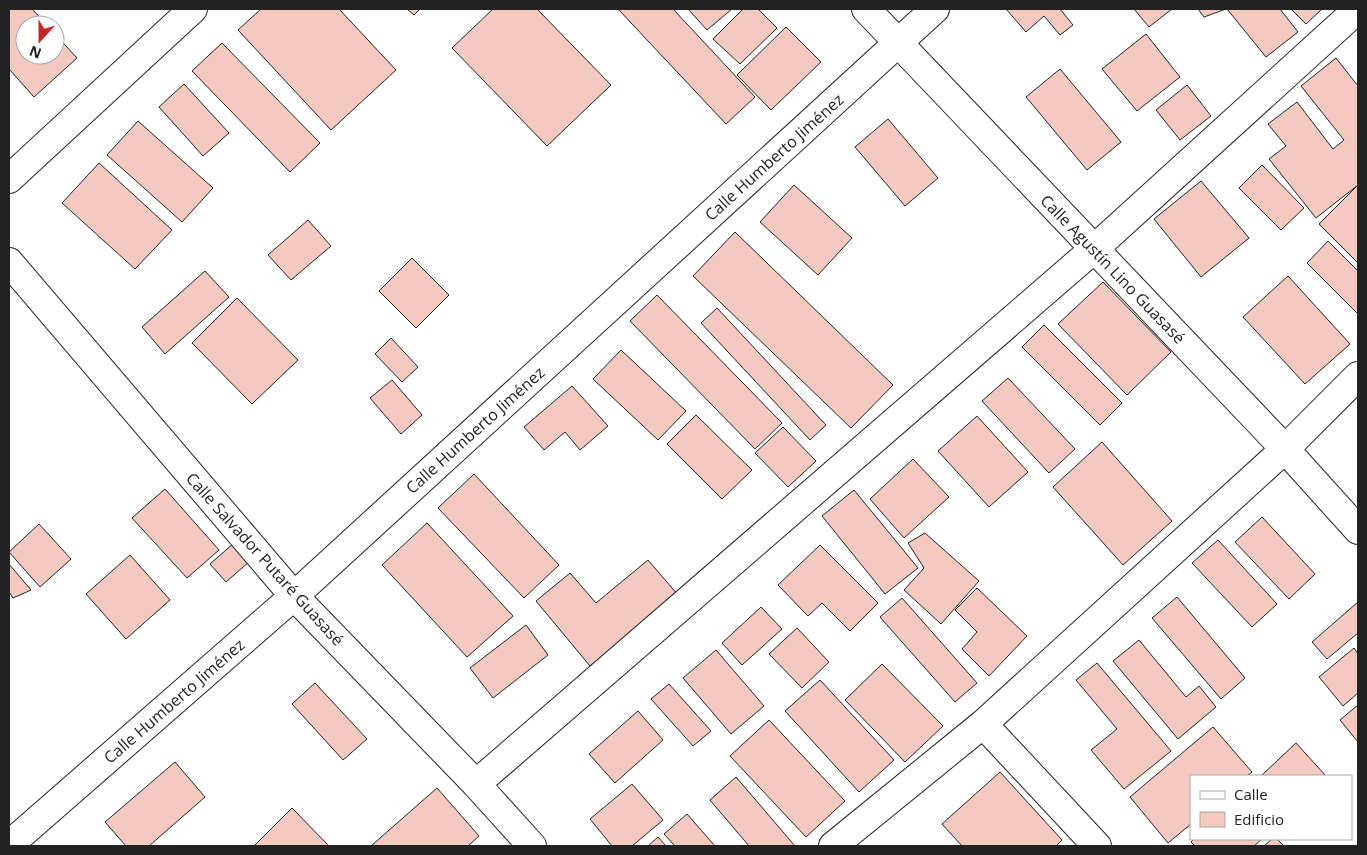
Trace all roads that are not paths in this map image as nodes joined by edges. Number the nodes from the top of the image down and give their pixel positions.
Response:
1 (193, 9) edge
2 (866, 9) edge
3 (935, 9) edge
4 (1358, 9) edge
5 (898, 43) junction
6 (9, 179) edge
7 (1094, 249) junction
8 (9, 262) edge
9 (1358, 376) edge
10 (1285, 449) junction
11 (1358, 530) edge
12 (294, 596) junction
13 (983, 724) junction
14 (476, 784) junction
15 (9, 845) edge
16 (532, 846) edge
17 (833, 846) edge
18 (1097, 846) edge

1 - 6 street
2 - 5 street, Calle Agustín Lino Guasasé
3 - 5 street, Calle Humberto Jiménez
4 - 7 street
5 - 7 street, Calle Agustín Lino Guasasé
5 - 12 street, Calle Humberto Jiménez
7 - 10 street, Calle Agustín Lino Guasasé
7 - 14 street
8 - 12 street, Calle Salvador Putaré Guasasé
9 - 10 street
10 - 11 street, Calle Agustín Lino Guasasé
10 - 13 street
12 - 14 street, Calle Salvador Putaré Guasasé
12 - 15 street, Calle Humberto Jiménez
13 - 17 street
13 - 18 street
14 - 16 street, Calle Salvador Putaré Guasasé

